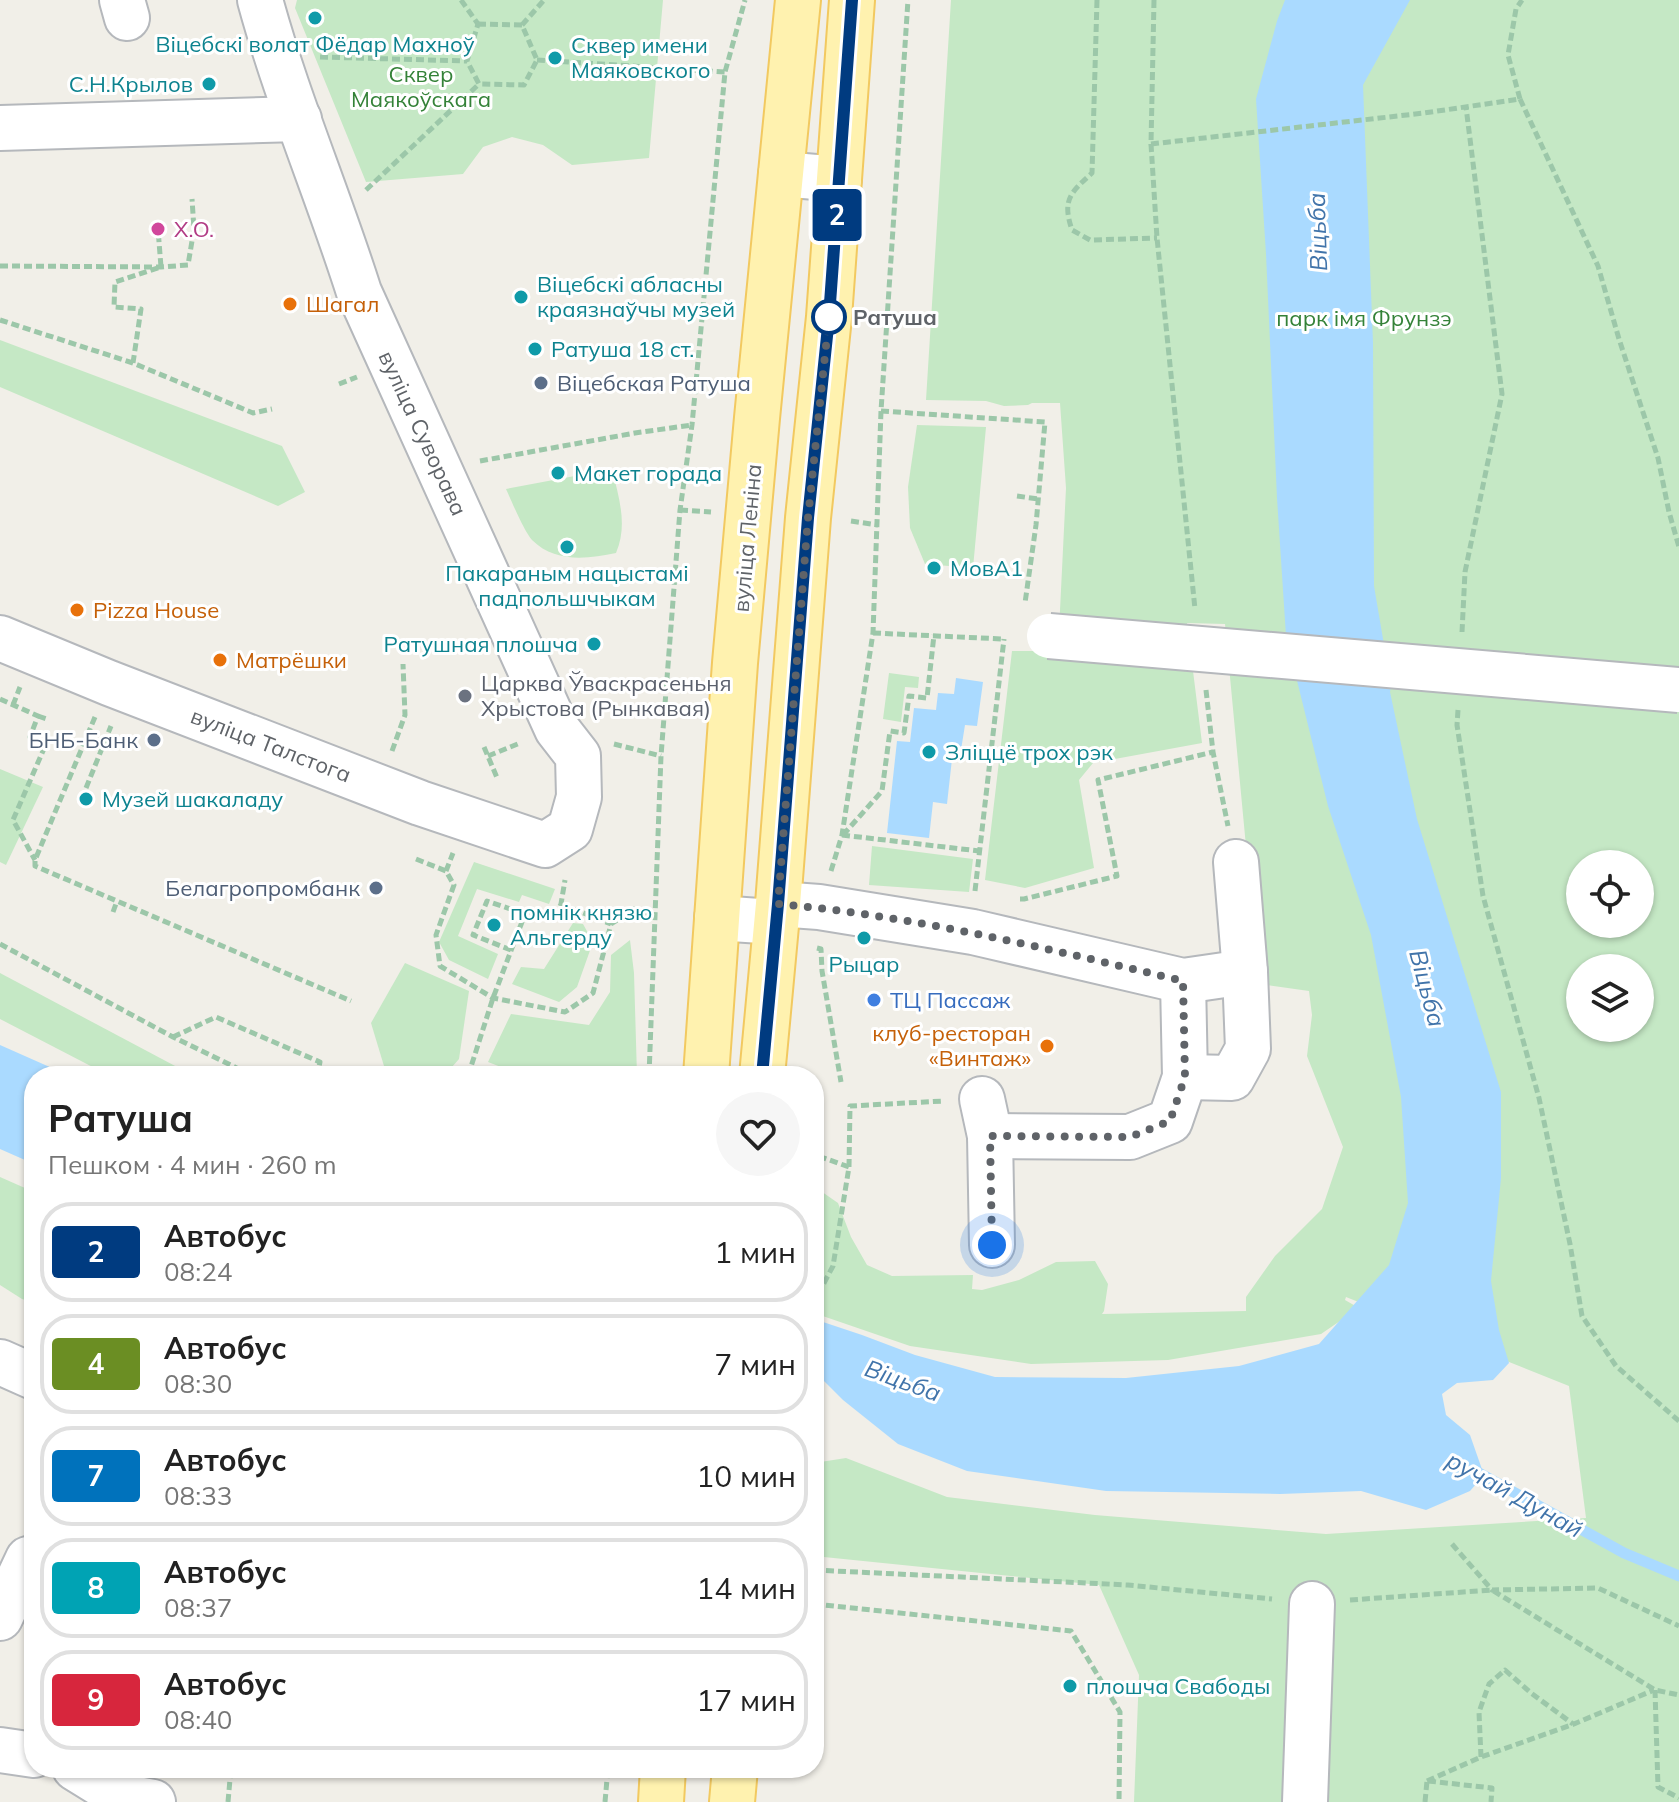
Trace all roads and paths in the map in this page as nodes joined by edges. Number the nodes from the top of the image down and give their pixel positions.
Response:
1 (260, 0) edge
2 (461, 0) edge
3 (544, 0) edge
4 (745, 0) edge
5 (798, 0) edge
6 (852, 0) edge
7 (908, 0) edge
8 (1097, 0) edge
9 (1154, 0) edge
10 (1522, 0) edge
11 (478, 24) junction
12 (522, 25) junction
13 (275, 56) junction
14 (537, 60) junction
15 (467, 61) junction
16 (725, 72) junction
17 (479, 84) junction
18 (1520, 99) junction
19 (1466, 107) junction
20 (299, 119) junction
21 (0, 128) edge
22 (1151, 144) junction
23 (781, 174) junction
24 (839, 179) junction
25 (192, 199) dead end
26 (336, 221) junction
27 (158, 229) dead end
28 (1157, 238) junction
29 (0, 266) edge
30 (161, 267) junction
31 (0, 320) edge
32 (133, 363) junction
33 (272, 409) dead end
34 (881, 411) junction
35 (692, 425) junction
36 (439, 469) junction
37 (1017, 496) dead end
38 (1038, 499) junction
39 (680, 510) junction
40 (718, 512) dead end
41 (851, 521) dead end
42 (878, 525) junction
43 (1679, 547) edge
44 (1028, 574) dead end
45 (1196, 618) dead end
46 (873, 633) junction
47 (1462, 634) dead end
48 (934, 635) junction
49 (1049, 636) joint
50 (0, 638) edge
51 (1004, 639) junction
52 (403, 664) dead end
53 (1205, 676) dead end
54 (118, 686) junction
55 (1679, 690) edge
56 (0, 699) edge
57 (1458, 710) dead end
58 (38, 716) junction
59 (47, 719) dead end
60 (484, 747) dead end
61 (1213, 752) junction
62 (498, 780) dead end
63 (381, 787) junction
64 (86, 788) dead end
65 (842, 835) junction
66 (557, 837) junction
67 (979, 851) junction
68 (416, 859) dead end
69 (35, 860) junction
70 (1236, 862) joint
71 (987, 893) dead end
72 (1012, 897) dead end
73 (117, 901) junction
74 (561, 904) junction
75 (791, 911) junction
76 (113, 912) dead end
77 (525, 914) junction
78 (656, 918) junction
79 (717, 918) junction
80 (611, 924) junction
81 (0, 944) edge
82 (511, 950) junction
83 (1245, 972) junction
84 (1183, 981) junction
85 (493, 998) junction
86 (351, 1001) dead end
87 (173, 1037) junction
88 (232, 1066) edge
89 (319, 1066) edge
90 (471, 1066) edge
91 (649, 1066) edge
92 (707, 1066) edge
93 (764, 1066) edge
94 (1185, 1077) junction
95 (841, 1082) dead end
96 (986, 1117) junction
97 (824, 1158) edge
98 (849, 1167) junction
99 (992, 1245) dead end
100 (824, 1283) edge
101 (0, 1362) edge
102 (24, 1373) edge
103 (1679, 1421) edge
104 (1452, 1544) dead end
105 (24, 1567) edge
106 (824, 1570) edge
107 (1492, 1590) junction
108 (1312, 1604) junction
109 (824, 1605) edge
110 (0, 1618) edge
111 (1679, 1626) edge
112 (1655, 1690) junction
113 (1679, 1695) edge
114 (1574, 1724) junction
115 (0, 1750) edge
116 (24, 1754) edge
117 (1481, 1757) junction
118 (91, 1778) edge
119 (230, 1778) edge
120 (607, 1778) edge
121 (662, 1778) edge
122 (734, 1778) edge
123 (1427, 1781) junction
124 (1679, 1798) edge
125 (153, 1802) edge
126 (228, 1802) edge
127 (605, 1802) edge
128 (661, 1802) edge
129 (732, 1802) edge
130 (1119, 1802) edge
131 (1305, 1802) edge
132 (1425, 1802) edge
133 (1491, 1802) edge

1 - 13 street, вуліца Суворава
2 - 11 path
3 - 12 path
4 - 16 path
5 - 23 main road, вуліца Леніна
6 - 24 main road
7 - 34 path
8 - 28 path
9 - 22 path
10 - 18 path
11 - 12 path
11 - 15 path
12 - 14 path
13 - 15 path
13 - 20 street, вуліца Суворава
14 - 16 path
14 - 17 path
15 - 17 path
16 - 35 path
17 - 26 path
18 - 19 path
18 - 43 path
19 - 22 path
19 - 47 path
20 - 21 street
20 - 26 street, вуліца Суворава
22 - 28 path
23 - 24 street
23 - 79 main road, вуліца Леніна
24 - 75 main road
25 - 30 path
26 - 36 street, вуліца Суворава
27 - 30 path
28 - 45 path
29 - 30 path
30 - 32 path
31 - 32 path
32 - 33 path
34 - 38 path
34 - 42 path
35 - 36 path
35 - 39 path
36 - 66 street, вуліца Суворава
37 - 38 path
38 - 44 path
39 - 40 path
39 - 78 path
41 - 42 path
42 - 46 path
46 - 48 path
46 - 65 path
48 - 51 path
48 - 65 path
49 - 51 path
49 - 55 street, bridge
50 - 54 street, вуліца Талстога
51 - 67 path
52 - 63 path
53 - 61 path
54 - 63 street, вуліца Талстога
54 - 64 path
54 - 69 path
56 - 58 path
57 - 103 path
58 - 59 path
58 - 69 path
60 - 62 path
61 - 70 path
61 - 72 path
63 - 66 street, вуліца Талстога
65 - 67 path
65 - 75 path
66 - 74 path
67 - 71 path
68 - 85 path
69 - 73 path
70 - 83 street
73 - 76 path
73 - 86 path
74 - 77 path
74 - 80 path
75 - 79 street
75 - 84 street
75 - 93 main road
75 - 95 path
77 - 82 path
77 - 82 path
78 - 80 path
78 - 91 path
79 - 92 main road, вуліца Леніна
80 - 85 path
81 - 87 path
82 - 85 path
83 - 84 street
83 - 94 street
84 - 94 street
85 - 90 path
87 - 88 path
87 - 89 path
94 - 96 street
96 - 98 path
96 - 99 street
97 - 98 path
98 - 100 path
101 - 102 street
104 - 107 path
105 - 110 street
106 - 108 path
107 - 108 path
107 - 111 path
107 - 112 path
108 - 131 street
109 - 130 path
112 - 113 path
112 - 114 path
112 - 124 path
114 - 117 path
114 - 117 path
115 - 116 street
117 - 123 path
118 - 125 street
119 - 126 path
120 - 127 path
121 - 128 main road
122 - 129 main road
123 - 132 path
123 - 133 path

